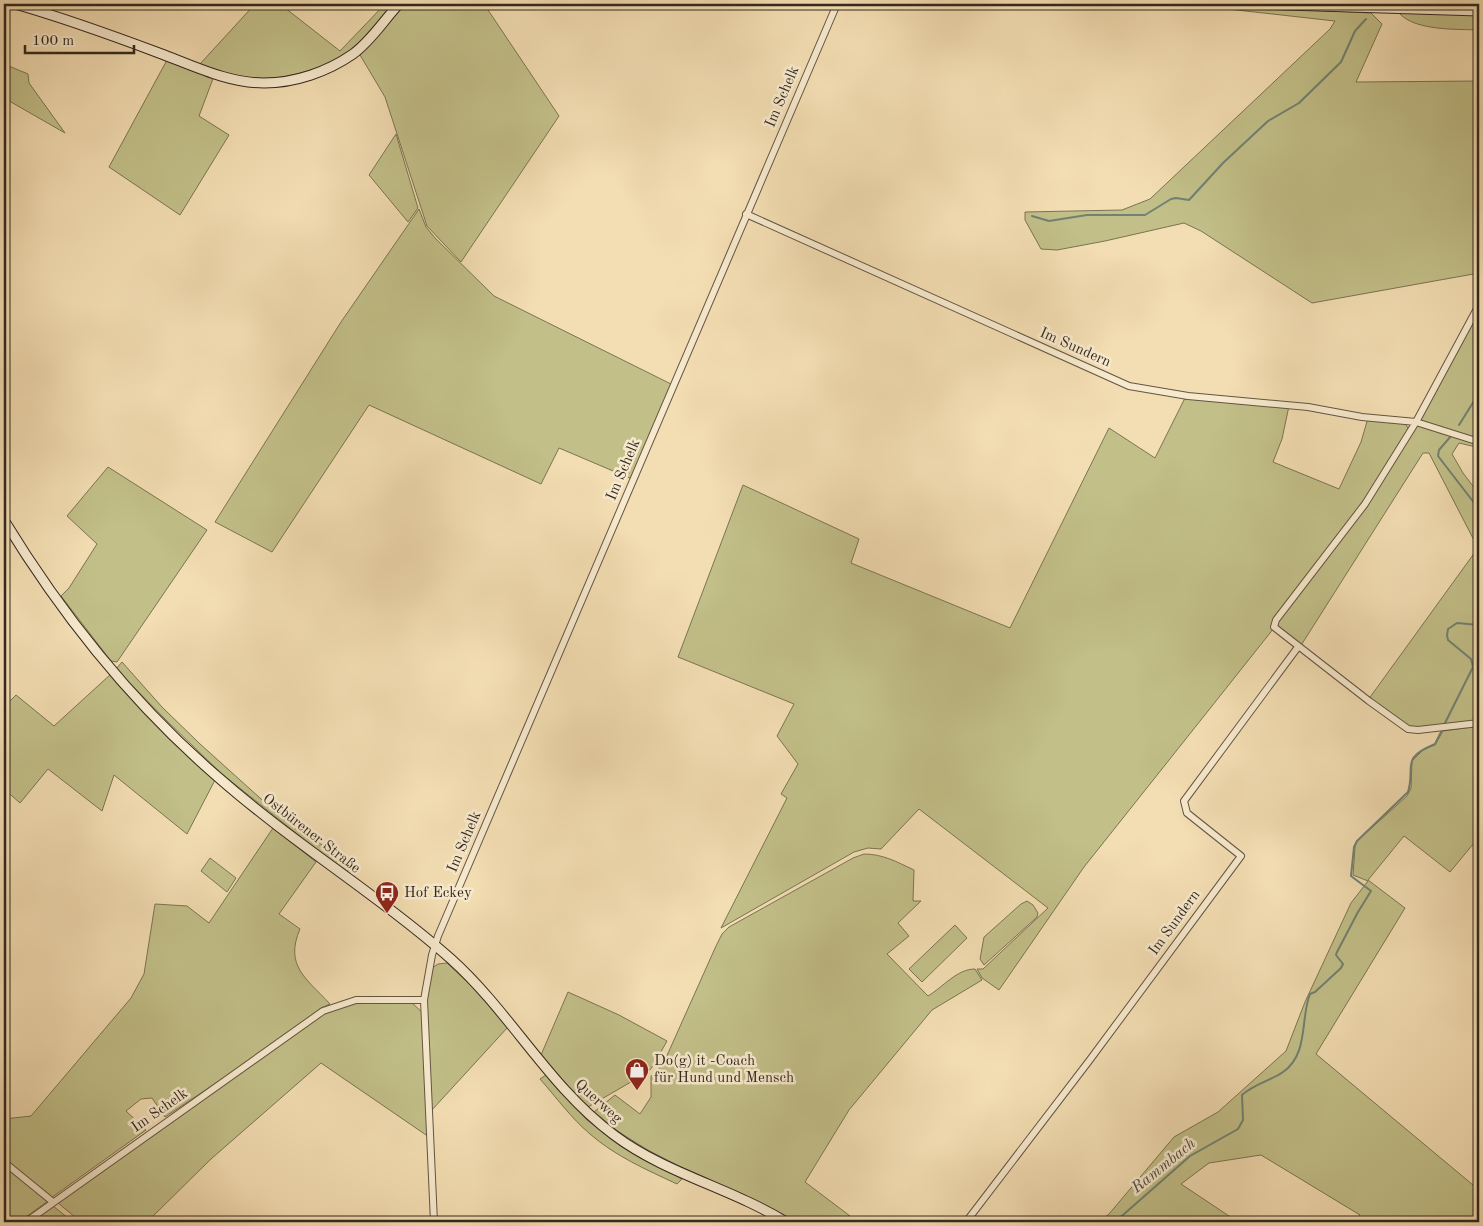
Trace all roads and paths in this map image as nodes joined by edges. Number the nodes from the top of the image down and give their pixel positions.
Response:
1 (15, 4) edge
2 (399, 4) edge
3 (837, 4) edge
4 (1250, 4) edge
5 (1479, 11) edge
6 (746, 214) junction
7 (1479, 305) edge
8 (1416, 422) junction
9 (1479, 441) edge
10 (4, 520) edge
11 (1298, 647) junction
12 (1479, 723) edge
13 (435, 946) junction
14 (424, 1000) junction
15 (4, 1162) edge
16 (53, 1202) junction
17 (26, 1222) edge
18 (434, 1222) edge
19 (786, 1222) edge
20 (966, 1222) edge

1 - 2 street
3 - 6 street, Im Schelk
4 - 5 street
6 - 8 street, Im Sundern
6 - 13 street, Im Schelk
7 - 8 street
8 - 9 street, Im Sundern
8 - 11 street
10 - 13 street, Ostbürener Straße
11 - 12 street
11 - 20 street, Im Sundern
13 - 14 street
13 - 19 street, Querweg
14 - 16 street, Im Schelk
14 - 18 street
15 - 16 street
16 - 17 street, Im Schelk

